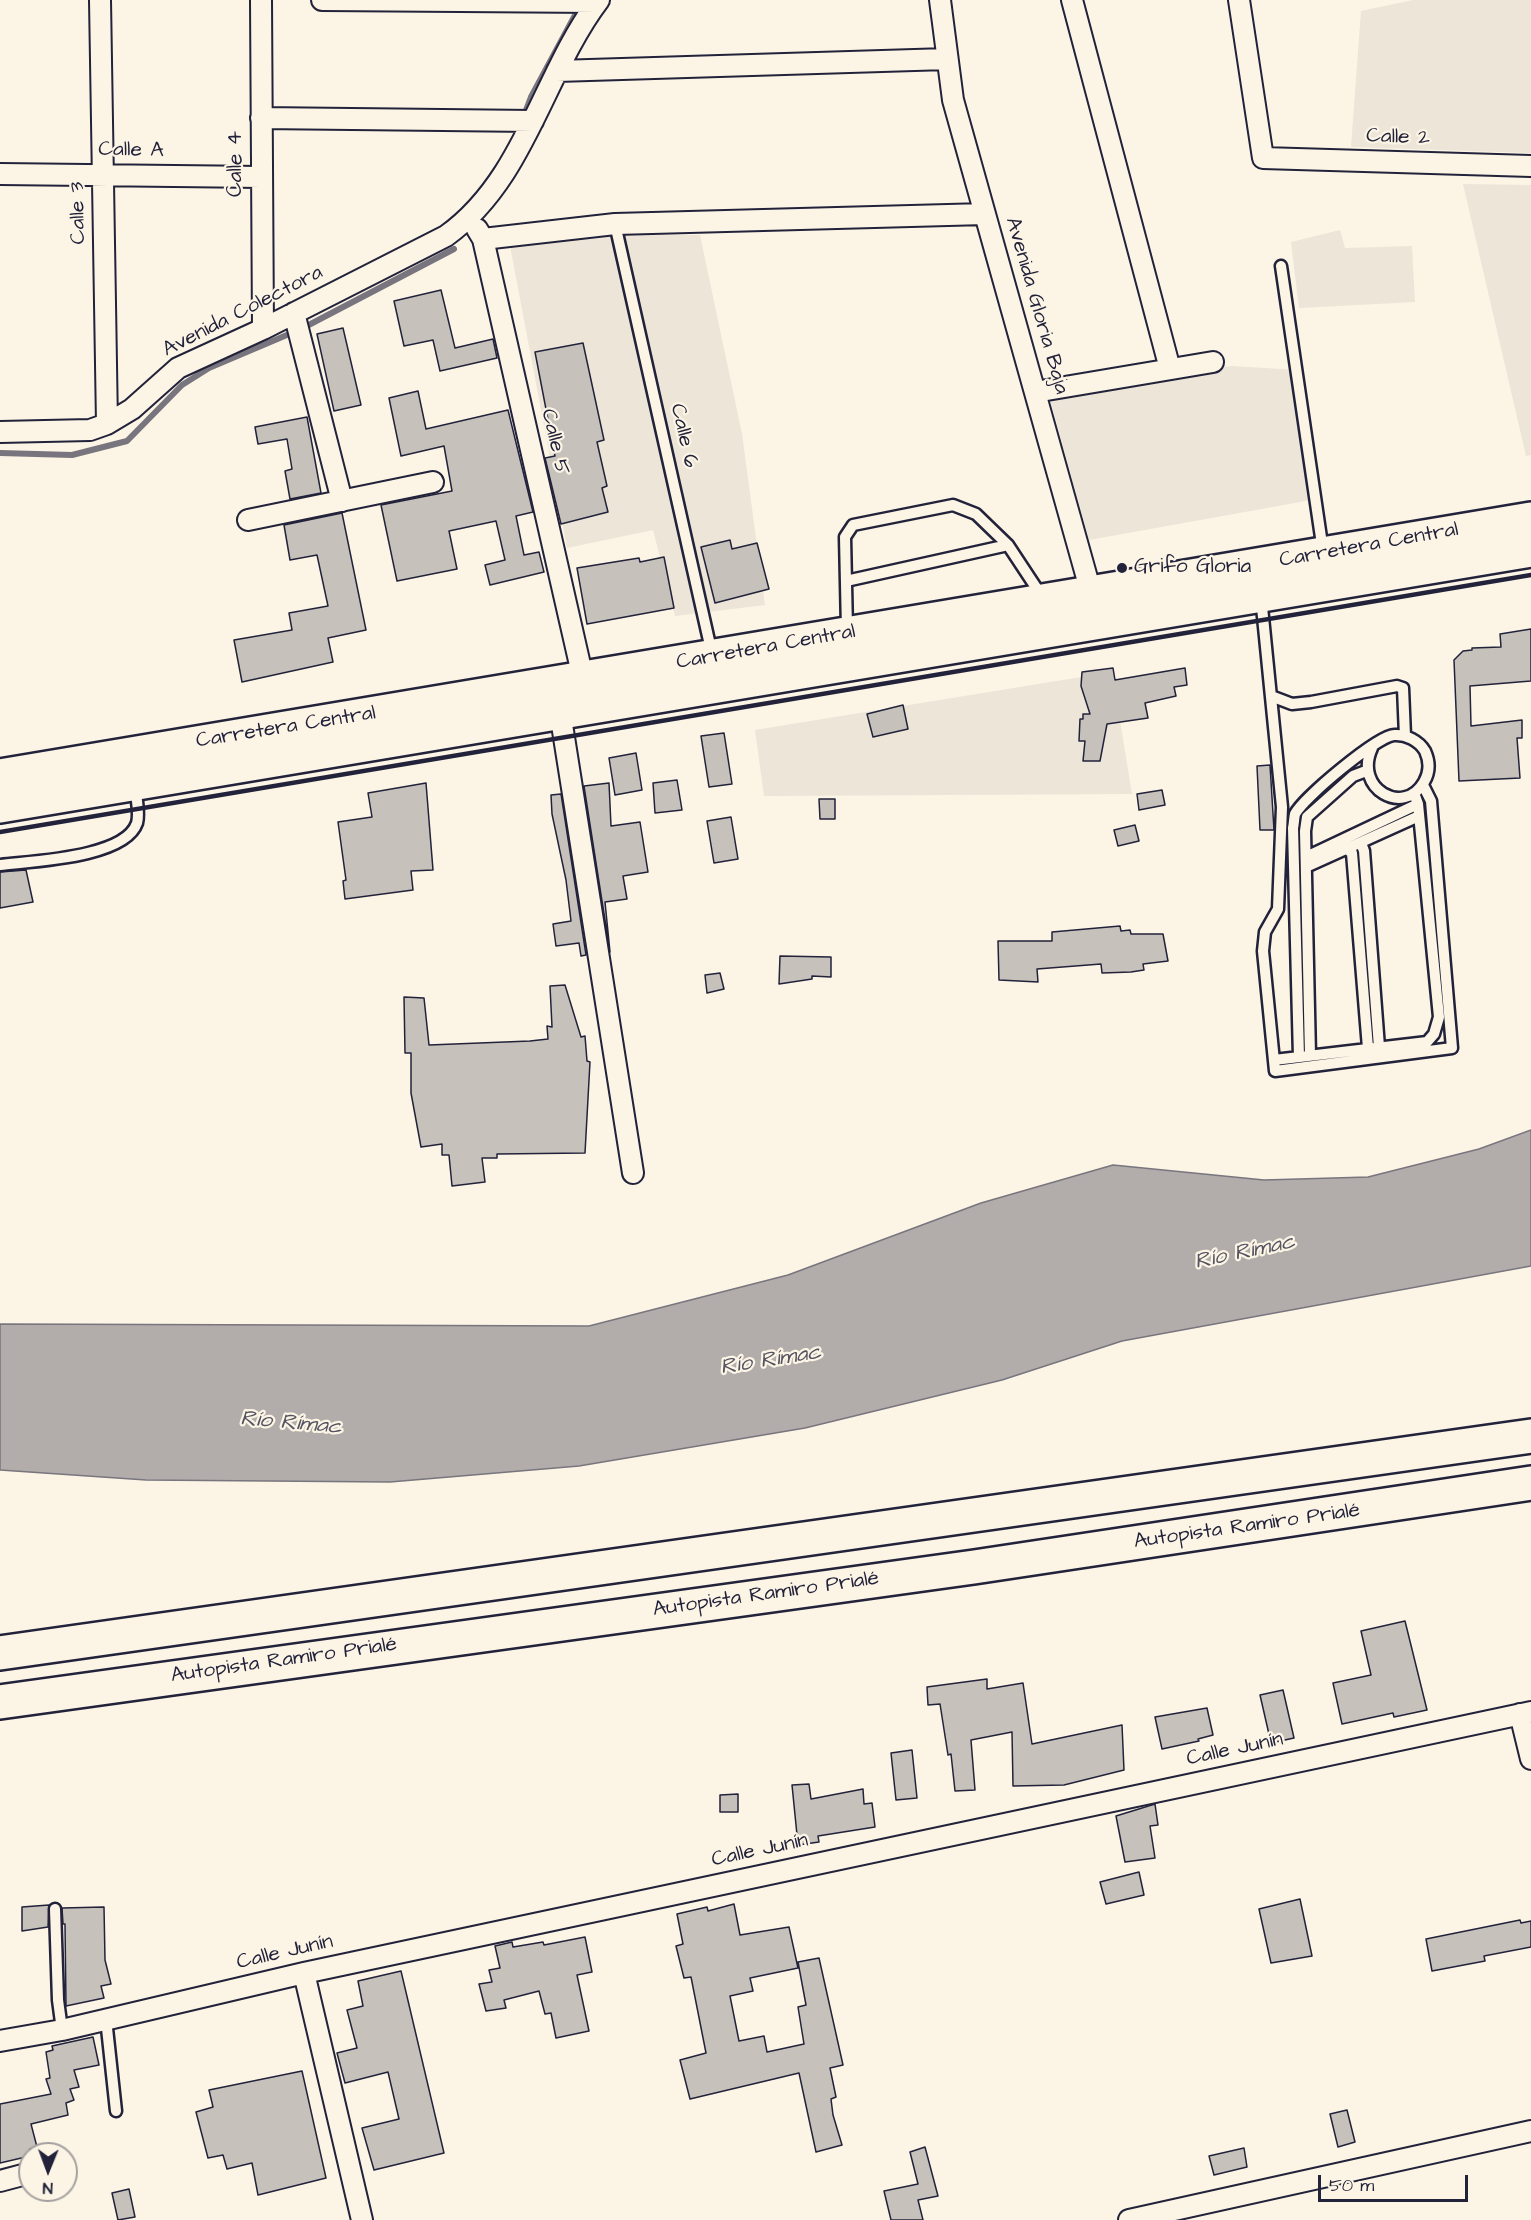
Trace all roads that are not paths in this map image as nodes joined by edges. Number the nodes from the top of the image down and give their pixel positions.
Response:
1 (100, 0) edge
2 (261, 0) edge
3 (322, 0) edge
4 (940, 0) edge
5 (1072, 0) edge
6 (1239, 0) edge
7 (569, 1) edge
8 (598, 1) edge
9 (947, 58) junction
10 (557, 71) junction
11 (261, 118) junction
12 (533, 121) junction
13 (1531, 166) edge
14 (0, 174) edge
15 (102, 174) junction
16 (261, 177) junction
17 (985, 214) junction
18 (471, 219) junction
19 (615, 224) junction
20 (483, 239) junction
21 (1281, 266) dead end
22 (294, 313) junction
23 (263, 329) junction
24 (1213, 362) dead end
25 (1170, 369) junction
26 (1035, 392) junction
27 (107, 424) junction
28 (0, 432) edge
29 (432, 482) dead end
30 (342, 501) junction
31 (1531, 519) edge
32 (248, 520) dead end
33 (1008, 545) junction
34 (1531, 550) edge
35 (1324, 554) junction
36 (846, 581) junction
37 (1261, 595) junction
38 (1045, 601) junction
39 (1096, 608) junction
40 (848, 634) junction
41 (712, 657) junction
42 (584, 678) junction
43 (1271, 696) junction
44 (560, 712) junction
45 (1405, 736) junction
46 (1372, 748) junction
47 (1366, 771) junction
48 (0, 776) edge
49 (135, 784) junction
50 (1423, 785) junction
51 (1414, 793) junction
52 (1418, 804) junction
53 (0, 806) edge
54 (1419, 816) junction
55 (1361, 843) junction
56 (1347, 849) junction
57 (1306, 862) junction
58 (0, 865) edge
59 (1373, 1047) junction
60 (1311, 1055) junction
61 (1299, 1057) junction
62 (1275, 1066) junction
63 (633, 1173) dead end
64 (1531, 1436) edge
65 (1531, 1483) edge
66 (0, 1653) edge
67 (0, 1702) edge
68 (1526, 1713) edge
69 (1531, 1760) edge
70 (55, 1909) dead end
71 (304, 1973) junction
72 (106, 2019) junction
73 (62, 2030) junction
74 (0, 2042) edge
75 (116, 2111) dead end
76 (1531, 2131) edge
77 (18, 2176) edge
78 (0, 2181) edge
79 (362, 2220) edge
80 (1129, 2220) edge

1 - 15 street, Calle 3
2 - 11 street, Calle 4
3 - 7 street
4 - 9 street, Avenida Gloria Baja
5 - 25 street
6 - 13 street, Calle 2
7 - 8 street
8 - 10 street, Avenida Colectora
9 - 10 street
9 - 17 street, Avenida Gloria Baja
10 - 12 street, Avenida Colectora
11 - 12 street
11 - 16 street, Calle 4
12 - 18 street, Avenida Colectora
14 - 15 street, Calle A
15 - 16 street, Calle A
15 - 27 street, Calle 3
16 - 23 street, Calle 4
17 - 19 street
17 - 26 street, Avenida Gloria Baja
18 - 20 street, Calle 5
18 - 22 street, Avenida Colectora
19 - 20 street
19 - 41 lane, Calle 6
20 - 42 street, Calle 5
21 - 35 lane
22 - 23 street, Avenida Colectora
22 - 30 street
23 - 27 street, Avenida Colectora
24 - 25 street
25 - 26 street
26 - 39 street, Avenida Gloria Baja
27 - 28 street, Avenida Colectora
29 - 30 street
30 - 32 street
31 - 35 highway, Carretera Central
33 - 36 lane
33 - 36 lane
33 - 38 lane
34 - 37 highway, Carretera Central
35 - 39 highway, Carretera Central
36 - 40 lane
37 - 39 highway, Carretera Central
37 - 43 lane
38 - 39 highway, Carretera Central
38 - 40 highway, Carretera Central
39 - 44 highway, Carretera Central
40 - 41 highway, Carretera Central
41 - 42 highway, Carretera Central
42 - 48 highway, Carretera Central
43 - 45 lane
43 - 62 lane
44 - 49 highway, Carretera Central
44 - 63 street
45 - 46 lane
45 - 50 lane
46 - 47 lane
46 - 61 lane
47 - 51 lane
47 - 57 lane
49 - 53 highway, Carretera Central
49 - 58 lane
50 - 51 lane
50 - 62 lane
51 - 52 lane
52 - 54 lane
52 - 57 lane
54 - 55 lane
54 - 59 lane
55 - 56 lane
55 - 59 lane
56 - 57 lane
56 - 59 lane
57 - 60 lane
59 - 60 lane
60 - 61 lane
61 - 62 lane
64 - 66 highway
65 - 67 highway, Autopista Ramiro Prialé
68 - 69 street
68 - 71 street, Calle Junín
70 - 73 lane
71 - 72 street, Calle Junín
71 - 79 street
72 - 73 street, Calle Junín
72 - 75 lane
73 - 74 street, Calle Junín
76 - 80 street
77 - 78 street

